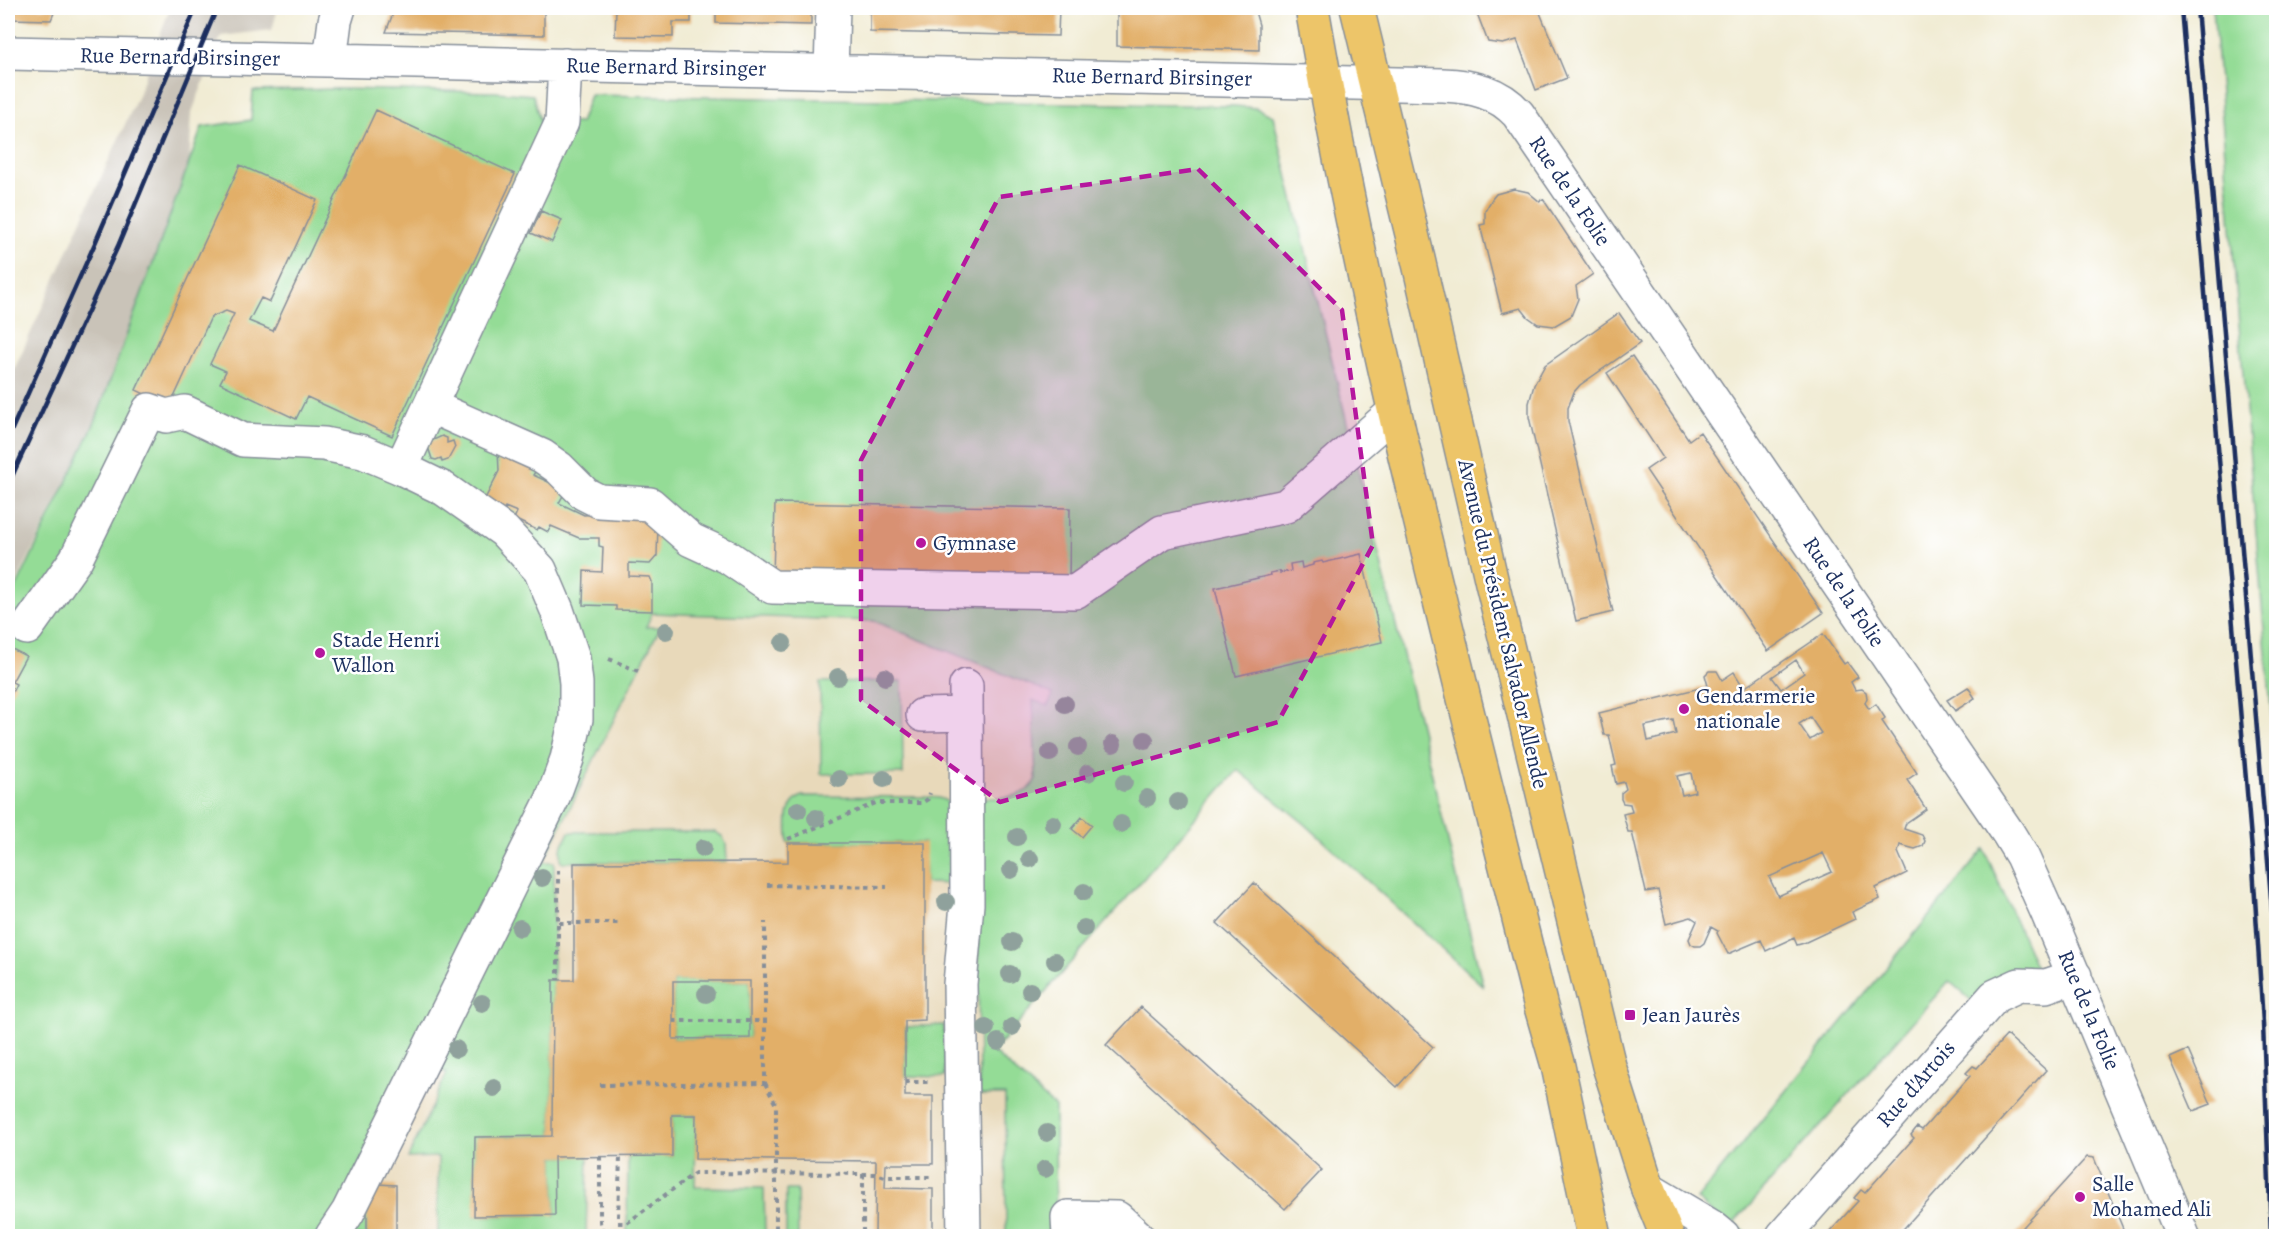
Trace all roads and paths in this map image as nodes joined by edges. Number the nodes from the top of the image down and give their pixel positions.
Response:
1 (339, 8) edge
2 (833, 8) edge
3 (1312, 8) edge
4 (1357, 8) edge
5 (8, 53) edge
6 (330, 60) junction
7 (565, 65) junction
8 (831, 70) junction
9 (1325, 81) junction
10 (1374, 83) junction
11 (430, 406) junction
12 (1394, 412) junction
13 (401, 468) junction
14 (27, 628) dead end
15 (626, 665) dead end
16 (638, 671) dead end
17 (923, 715) dead end
18 (922, 803) dead end
19 (788, 839) dead end
20 (558, 862) dead end
21 (767, 885) dead end
22 (886, 887) dead end
23 (765, 922) dead end
24 (558, 923) junction
25 (620, 923) dead end
26 (2075, 976) junction
27 (558, 980) dead end
28 (673, 1021) dead end
29 (765, 1021) junction
30 (765, 1083) junction
31 (600, 1085) dead end
32 (600, 1156) dead end
33 (621, 1156) dead end
34 (776, 1174) junction
35 (862, 1174) junction
36 (964, 1177) junction
37 (1648, 1189) junction
38 (618, 1217) dead end
39 (618, 1223) dead end
40 (332, 1236) edge
41 (604, 1236) edge
42 (776, 1236) edge
43 (863, 1236) edge
44 (964, 1236) edge
45 (1069, 1236) edge
46 (1137, 1236) edge
47 (1594, 1236) edge
48 (1667, 1236) edge
49 (1723, 1236) edge
50 (1783, 1236) edge
51 (2183, 1236) edge

1 - 6 street
2 - 8 street
3 - 9 main road
4 - 10 main road, Avenue du Président Salvador Allende
5 - 6 street, Rue Bernard Birsinger
6 - 7 street, Rue Bernard Birsinger
7 - 8 street, Rue Bernard Birsinger
7 - 11 street
8 - 9 street, Rue Bernard Birsinger
9 - 10 street, Rue Bernard Birsinger
9 - 12 main road
10 - 26 street, Rue de la Folie
10 - 37 main road, Avenue du Président Salvador Allende
11 - 12 street
11 - 13 street
12 - 47 main road
13 - 14 street
13 - 40 street
15 - 16 path
17 - 36 street
18 - 19 path
20 - 24 path
21 - 22 path
23 - 29 path
24 - 25 path
24 - 27 path
26 - 50 street, Rue d'Artois
26 - 51 street, Rue de la Folie
28 - 29 path
29 - 30 path
30 - 31 path
30 - 34 path
32 - 41 path
33 - 38 path
34 - 35 path
34 - 39 path
34 - 42 path
35 - 36 path
35 - 43 path
36 - 44 street
37 - 48 main road, Avenue du Président Salvador Allende
37 - 49 street
45 - 46 street

